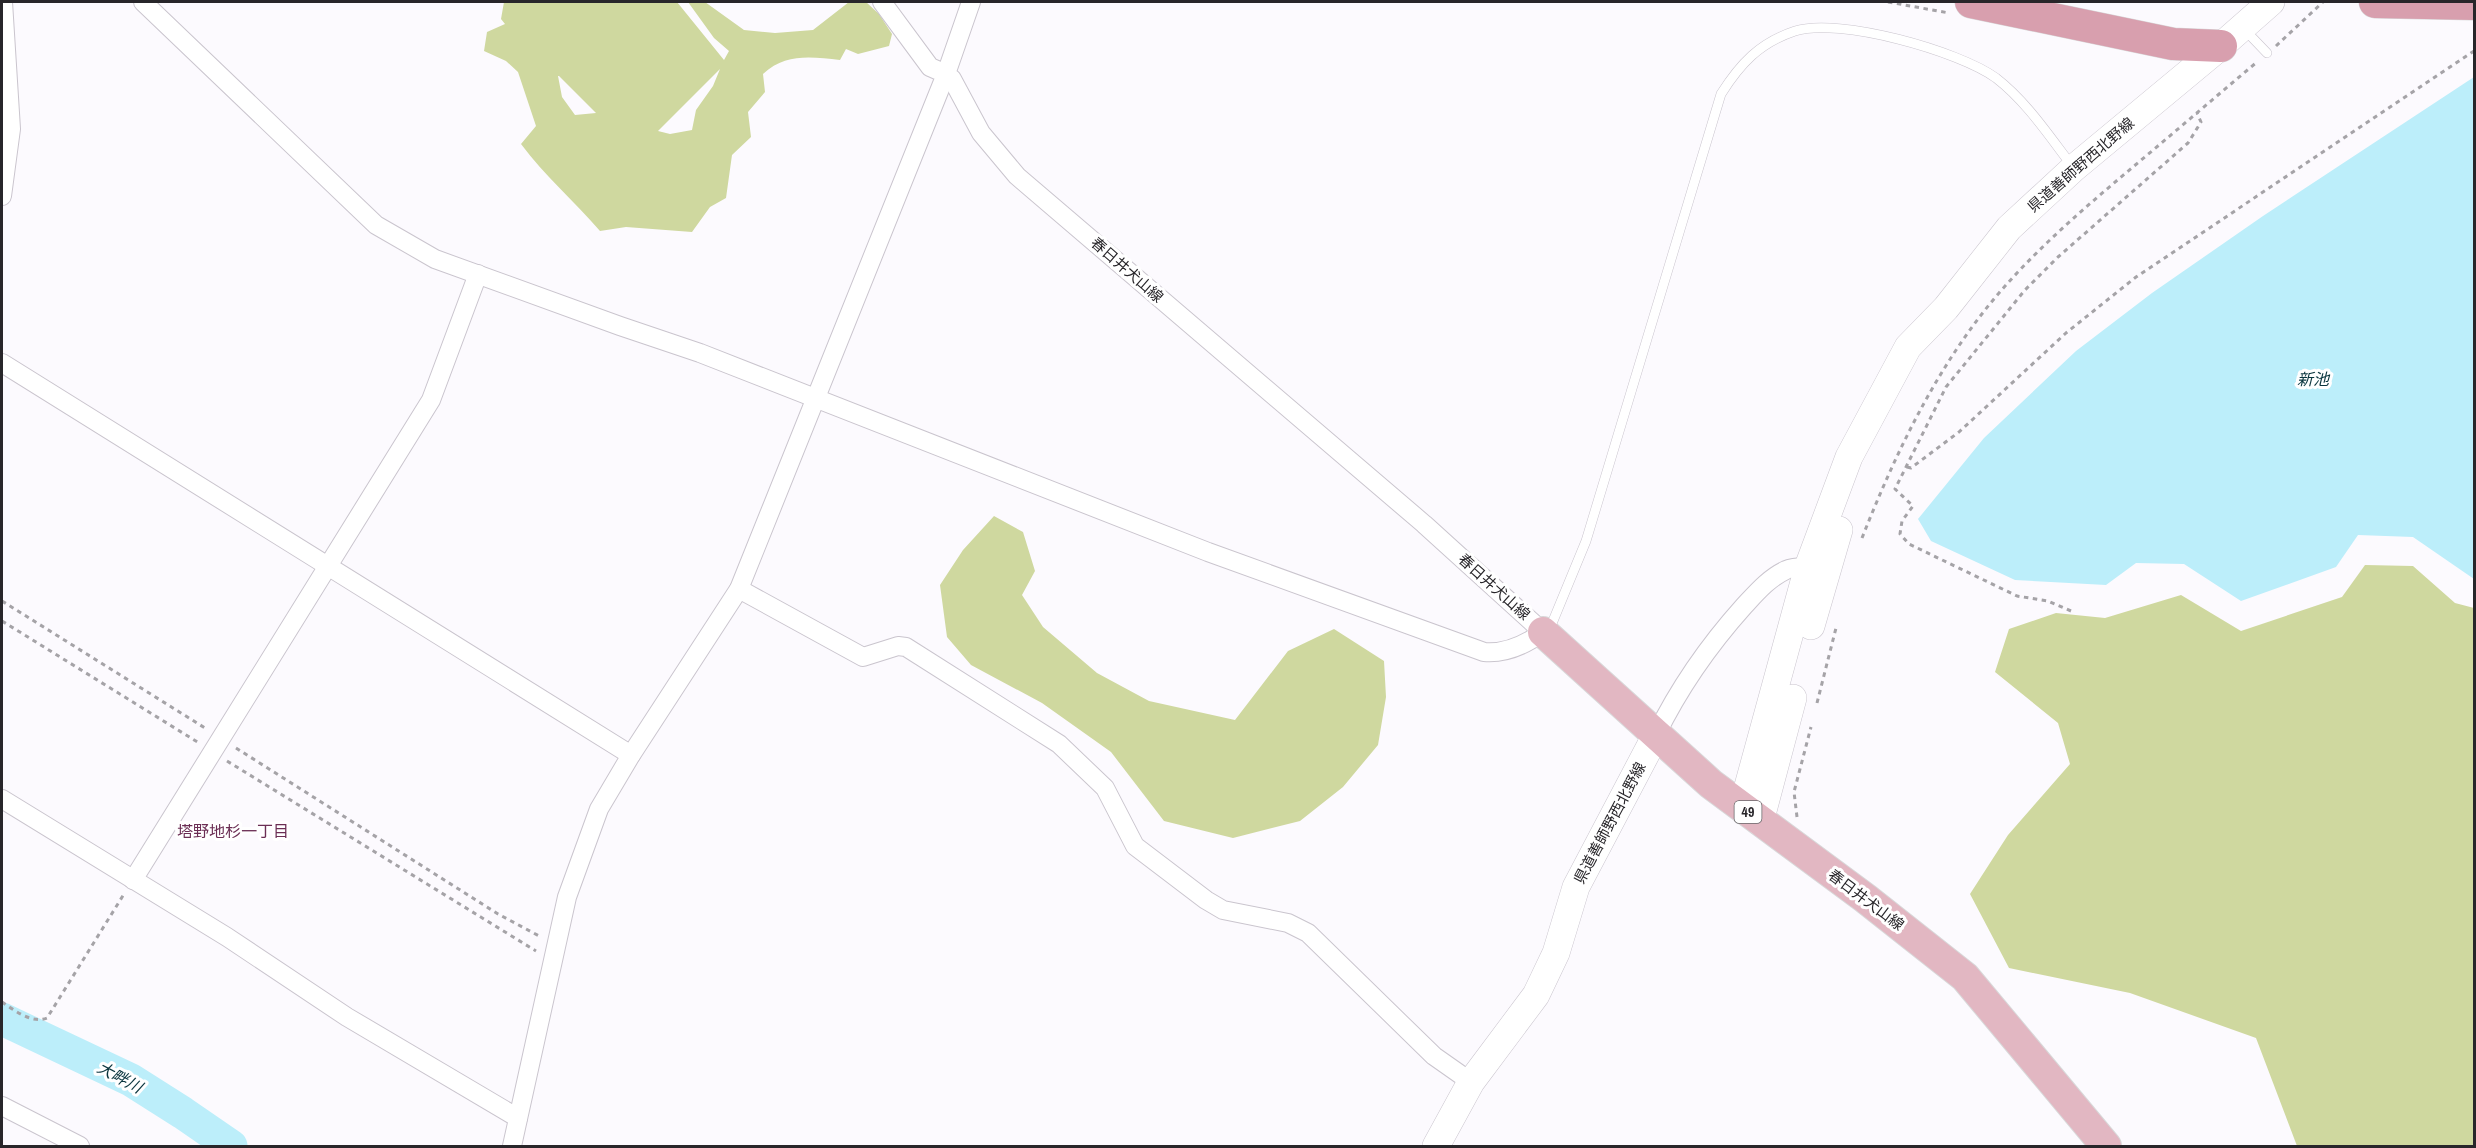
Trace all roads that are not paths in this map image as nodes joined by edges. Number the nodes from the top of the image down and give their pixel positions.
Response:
1 (3, 2) edge
2 (143, 2) edge
3 (882, 2) edge
4 (971, 2) edge
5 (1971, 2) edge
6 (2271, 2) edge
7 (2387, 2) edge
8 (2475, 4) edge
9 (2232, 37) junction
10 (2267, 53) road end
11 (946, 74) junction
12 (6, 128) edge
13 (2074, 168) junction
14 (2, 196) edge
15 (478, 274) junction
16 (1908, 346) junction
17 (2, 363) edge
18 (815, 398) junction
19 (328, 567) junction
20 (1808, 567) junction
21 (739, 589) junction
22 (1543, 632) junction
23 (1656, 735) junction
24 (631, 754) junction
25 (2, 799) edge
26 (1751, 815) junction
27 (133, 880) junction
28 (1471, 1082) junction
29 (2, 1106) edge
30 (518, 1118) junction
31 (80, 1146) edge
32 (512, 1146) edge
33 (1436, 1146) edge
34 (2106, 1146) edge

1 - 12 street
2 - 15 street
3 - 11 street
4 - 11 street
5 - 9 highway
6 - 9 main road, 県道善師野西北野線
7 - 8 highway
9 - 10 lane
9 - 13 main road, 県道善師野西北野線
11 - 18 street
11 - 22 street, 春日井犬山線 / 49
12 - 14 street
13 - 16 main road, 県道善師野西北野線
13 - 22 lane
15 - 18 street
15 - 19 street
16 - 20 main road, 県道善師野西北野線
16 - 26 main road, 県道善師野西北野線
17 - 19 street
18 - 21 street
18 - 22 street
19 - 24 street
19 - 27 street
20 - 23 street, 県道善師野西北野線
20 - 26 main road, 県道善師野西北野線
21 - 24 street
21 - 28 street
22 - 23 main road, 春日井犬山線 / 49
23 - 26 main road, 春日井犬山線 / 49
23 - 28 main road, 県道善師野西北野線
24 - 30 street
25 - 27 street
26 - 34 main road, 春日井犬山線 / 49
27 - 30 street
28 - 33 main road, 県道善師野西北野線
29 - 31 street
30 - 32 street

